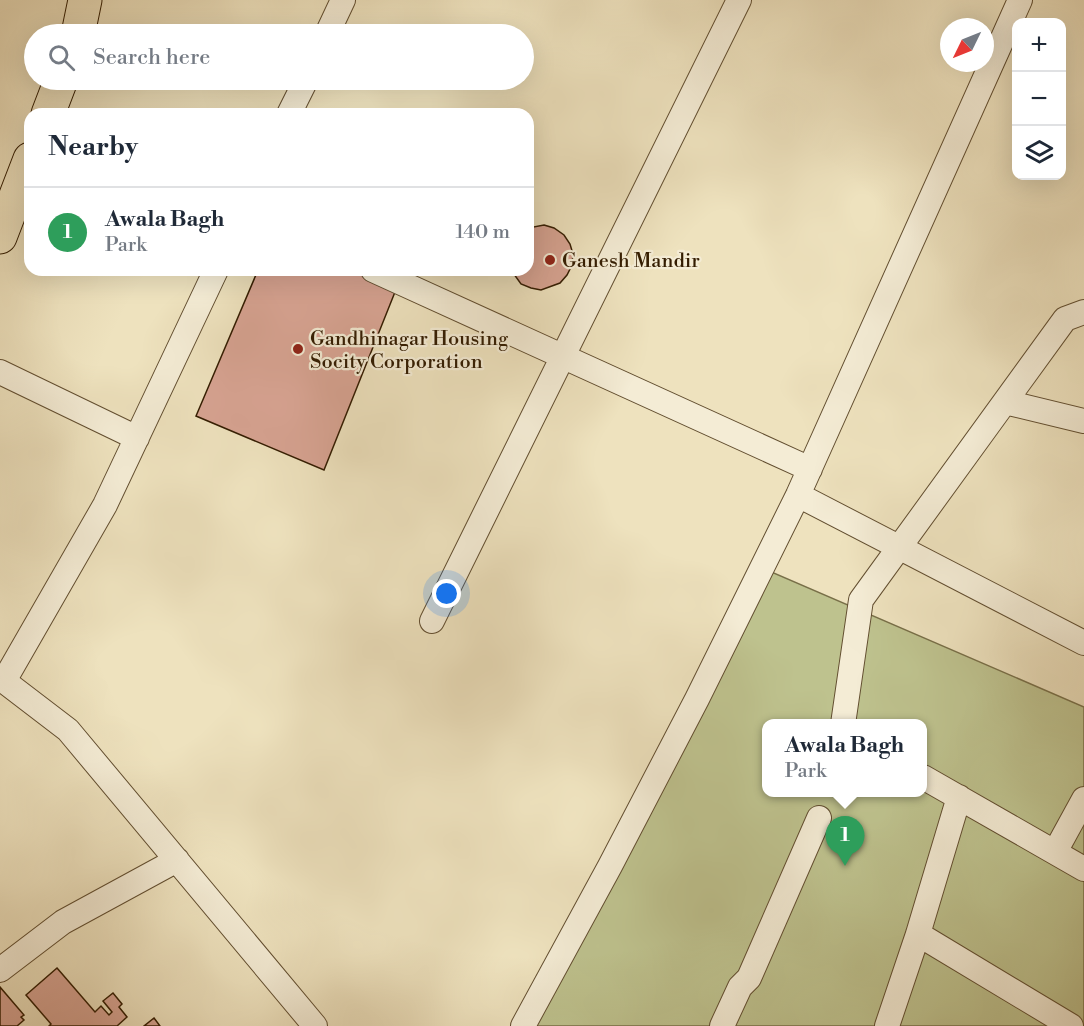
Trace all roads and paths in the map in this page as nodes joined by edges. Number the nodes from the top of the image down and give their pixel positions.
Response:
1 (85, 0) edge
2 (343, 0) edge
3 (739, 0) edge
4 (1020, 0) edge
5 (80, 24) edge
6 (332, 24) edge
7 (57, 90) edge
8 (301, 90) edge
9 (50, 108) edge
10 (292, 108) edge
11 (24, 175) edge
12 (0, 237) edge
13 (213, 276) edge
14 (386, 276) edge
15 (1084, 312) edge
16 (563, 356) junction
17 (0, 372) edge
18 (1005, 402) junction
19 (1084, 421) edge
20 (137, 438) junction
21 (810, 469) junction
22 (798, 495) junction
23 (899, 548) junction
24 (432, 621) dead end
25 (1084, 643) edge
26 (2, 679) edge
27 (844, 719) edge
28 (927, 779) edge
29 (958, 797) junction
30 (1084, 799) edge
31 (819, 818) dead end
32 (1055, 852) junction
33 (177, 860) junction
34 (1084, 869) edge
35 (918, 934) junction
36 (0, 970) edge
37 (315, 1026) edge
38 (523, 1026) edge
39 (722, 1026) edge
40 (887, 1026) edge
41 (1071, 1026) edge

1 - 5 main road
2 - 6 street
3 - 16 street
4 - 21 street
7 - 9 main road
8 - 10 street
11 - 12 main road
13 - 20 street
14 - 16 street
15 - 18 street
16 - 21 street
16 - 24 street
17 - 20 street
18 - 19 street
18 - 23 street
20 - 26 street
21 - 22 street
22 - 23 street
22 - 38 street
23 - 25 street
23 - 27 street
26 - 33 street
28 - 29 street
29 - 32 street
29 - 35 street
30 - 32 street
31 - 39 street
32 - 34 street
33 - 36 street
33 - 37 street
35 - 40 street
35 - 41 street

